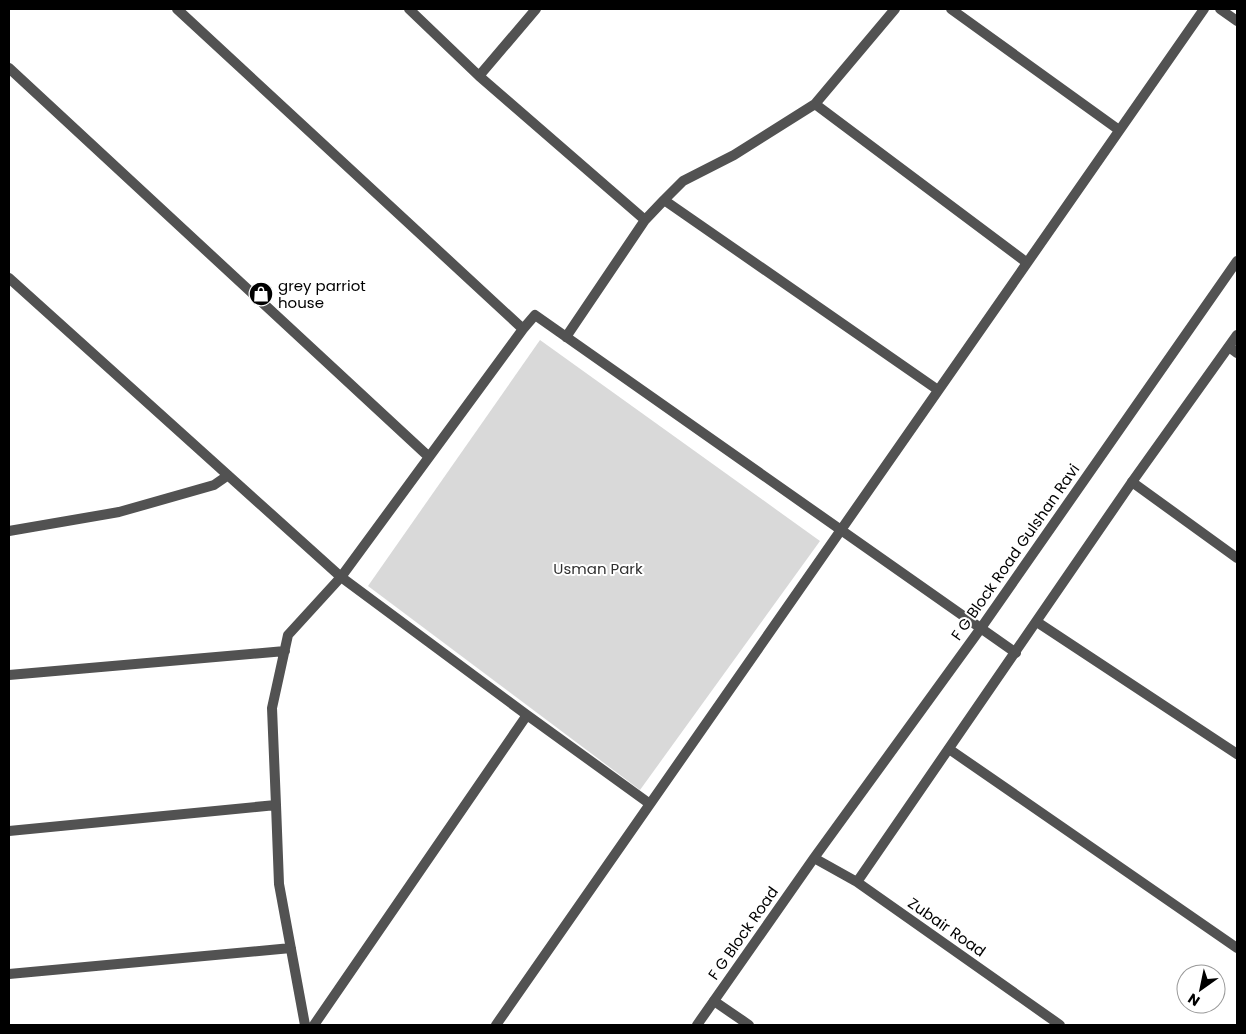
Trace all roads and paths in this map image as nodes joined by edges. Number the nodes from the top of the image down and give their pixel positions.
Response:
1 (177, 9) edge
2 (408, 9) edge
3 (536, 9) edge
4 (892, 9) edge
5 (951, 9) edge
6 (1204, 9) edge
7 (1220, 9) edge
8 (1237, 21) edge
9 (9, 68) edge
10 (479, 76) junction
11 (815, 104) junction
12 (1119, 130) junction
13 (664, 200) junction
14 (645, 220) junction
15 (1237, 261) edge
16 (1026, 262) junction
17 (9, 278) edge
18 (523, 329) junction
19 (1237, 335) edge
20 (566, 337) junction
21 (1233, 350) edge
22 (938, 390) junction
23 (429, 457) junction
24 (228, 476) junction
25 (1132, 482) junction
26 (841, 528) junction
27 (9, 531) edge
28 (1237, 558) edge
29 (341, 577) junction
30 (1037, 622) junction
31 (981, 628) junction
32 (285, 651) junction
33 (1016, 653) junction
34 (9, 675) edge
35 (527, 715) junction
36 (949, 749) junction
37 (1237, 754) edge
38 (276, 804) junction
39 (650, 804) junction
40 (9, 831) edge
41 (814, 858) junction
42 (857, 882) junction
43 (291, 948) junction
44 (1237, 948) edge
45 (9, 974) edge
46 (714, 1001) junction
47 (305, 1025) edge
48 (314, 1025) edge
49 (496, 1025) edge
50 (697, 1025) edge
51 (749, 1025) edge
52 (1060, 1025) edge

1 - 18 street
2 - 10 street
3 - 10 street
4 - 11 street
5 - 12 street
6 - 12 street
7 - 8 street
9 - 23 street
10 - 14 street
11 - 13 street
11 - 16 street
12 - 16 street
13 - 14 street
13 - 22 street
14 - 20 street
15 - 31 street, F G Block Road Gulshan Ravi
16 - 22 street
17 - 24 street
18 - 20 street
18 - 23 street
19 - 21 street
20 - 26 street
21 - 25 street
22 - 26 street
23 - 29 street
24 - 27 street
24 - 29 street
25 - 28 street
25 - 30 street
26 - 31 street
26 - 39 street
29 - 32 street
29 - 35 street
30 - 33 street
30 - 37 street
31 - 33 street
31 - 41 street, F G Block Road Gulshan Ravi
32 - 34 street
32 - 38 street
33 - 36 street
35 - 39 street
35 - 48 street
36 - 42 street
36 - 44 street
38 - 40 street
38 - 43 street
39 - 49 street
41 - 42 street, Zubair Road
41 - 46 street, F G Block Road
42 - 52 street, Zubair Road
43 - 45 street
43 - 47 street
46 - 50 street, F G Block Road
46 - 51 street

